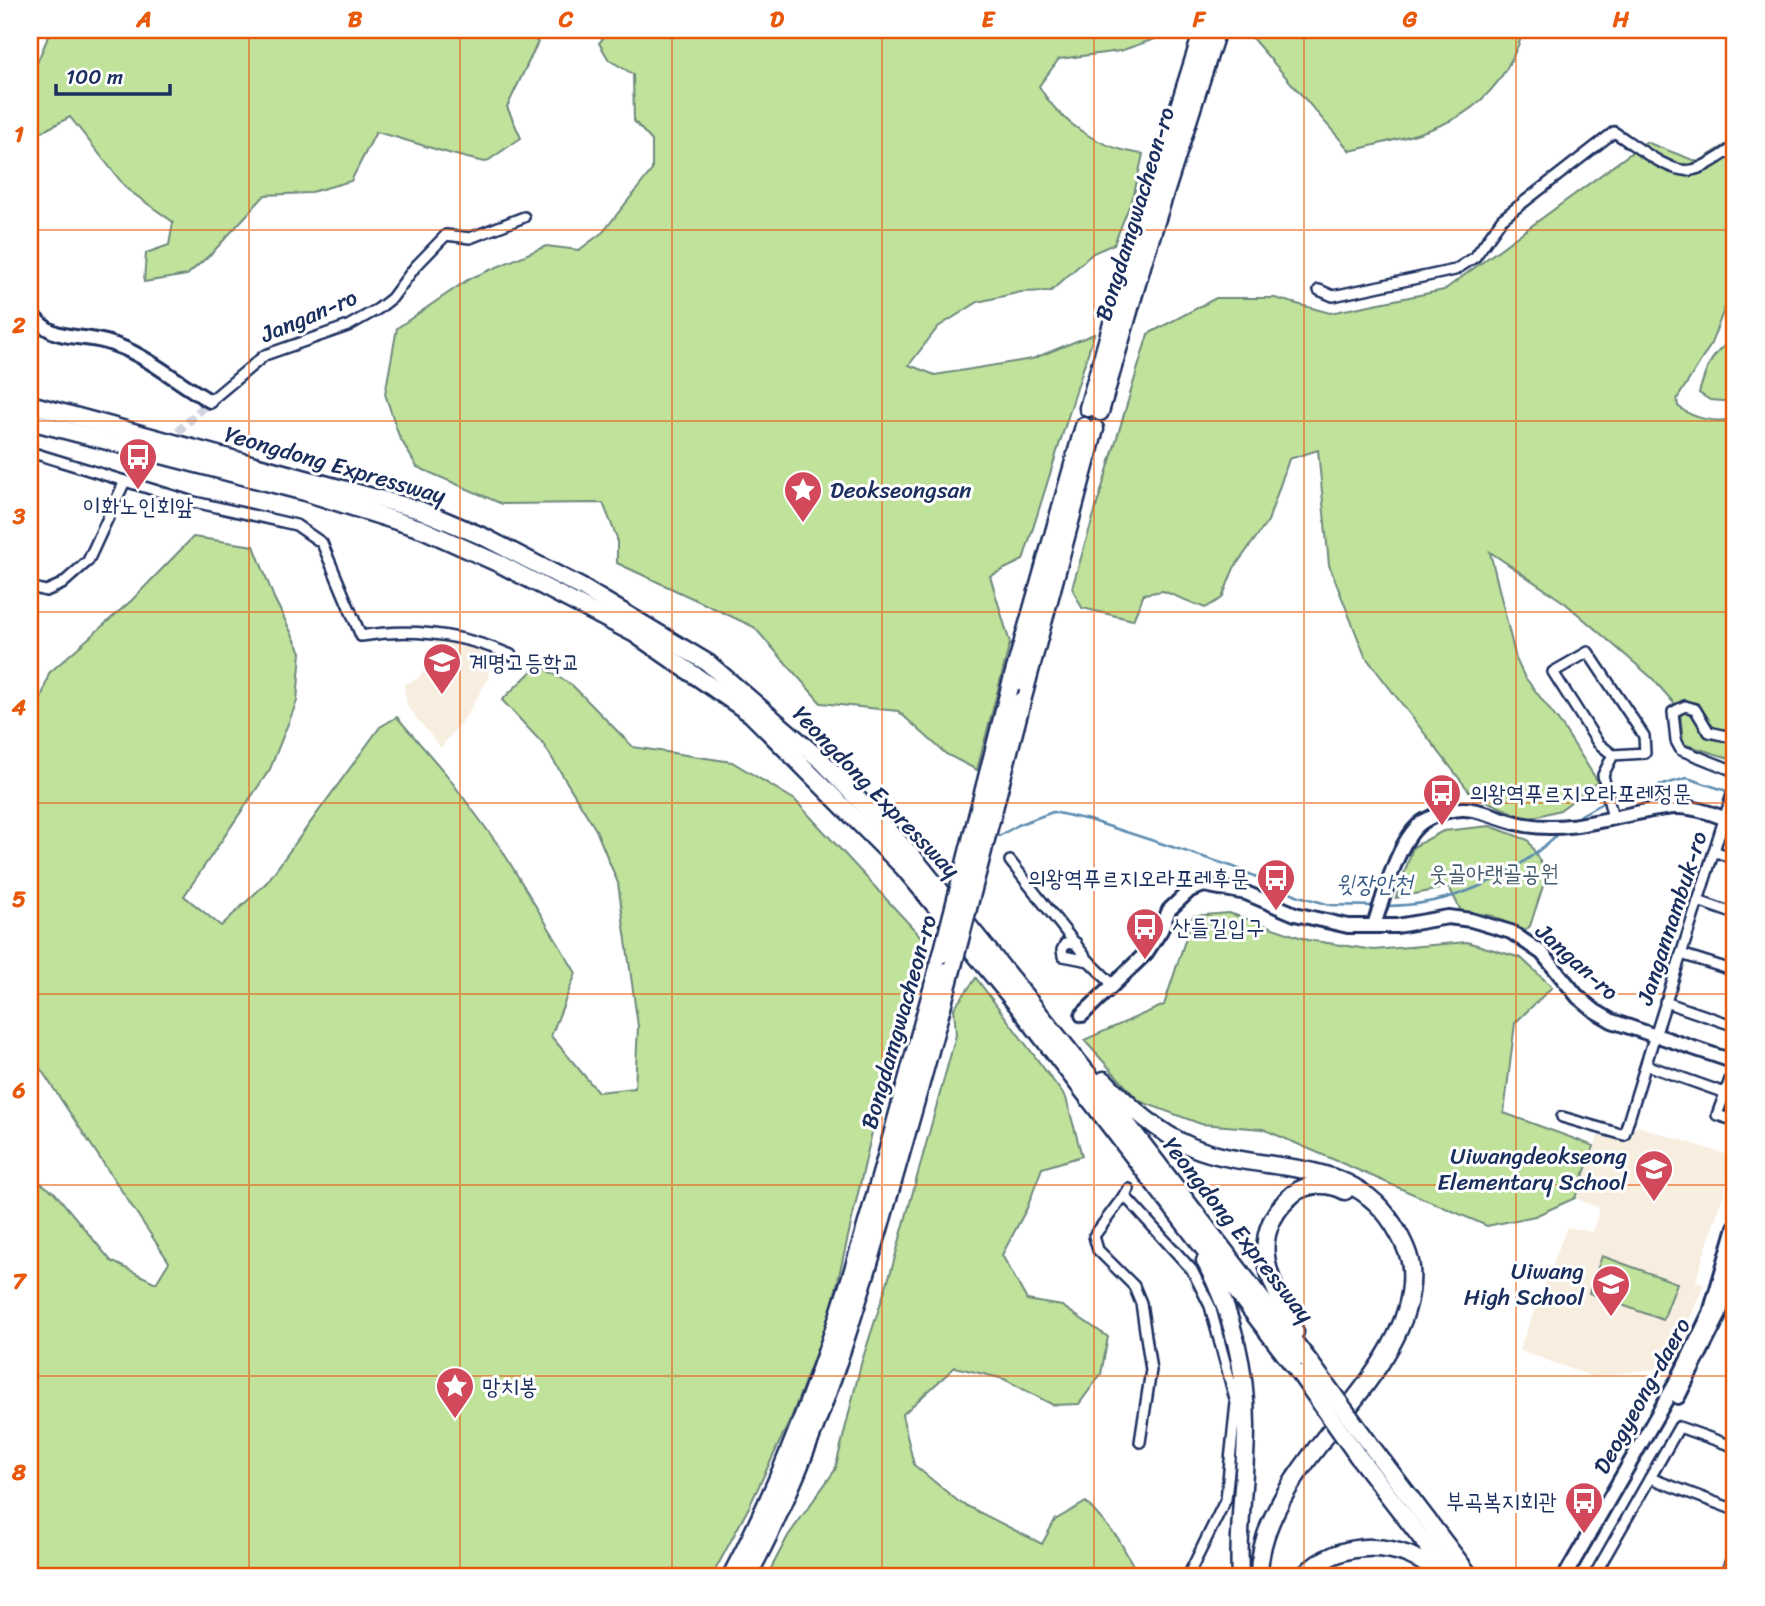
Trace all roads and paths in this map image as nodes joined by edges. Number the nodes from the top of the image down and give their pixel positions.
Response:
1 (1203, 30) edge
2 (1217, 30) edge
3 (1735, 146) edge
4 (524, 217) dead end
5 (1320, 290) dead end
6 (32, 321) edge
7 (210, 401) joint
8 (30, 404) edge
9 (30, 421) edge
10 (30, 452) edge
11 (125, 481) junction
12 (30, 587) edge
13 (511, 655) dead end
14 (1735, 731) edge
15 (1613, 755) junction
16 (1735, 775) edge
17 (1735, 788) edge
18 (1612, 813) junction
19 (1729, 816) edge
20 (1714, 851) junction
21 (1735, 859) edge
22 (1010, 861) dead end
23 (1698, 901) junction
24 (1735, 914) edge
25 (1376, 921) junction
26 (1076, 943) junction
27 (1681, 954) junction
28 (948, 960) junction
29 (1089, 961) junction
30 (1735, 971) edge
31 (1112, 984) junction
32 (1665, 1002) junction
33 (1035, 1008) junction
34 (1082, 1015) dead end
35 (1735, 1026) edge
36 (1655, 1035) junction
37 (1735, 1062) edge
38 (1646, 1065) junction
39 (1731, 1077) dead end
40 (1725, 1093) junction
41 (1562, 1117) dead end
42 (1732, 1120) dead end
43 (1177, 1210) junction
44 (1735, 1228) edge
45 (1735, 1261) edge
46 (1304, 1367) junction
47 (1140, 1442) dead end
48 (1735, 1447) edge
49 (1363, 1448) junction
50 (1650, 1478) junction
51 (1735, 1510) edge
52 (1735, 1553) edge
53 (732, 1576) edge
54 (748, 1576) edge
55 (1188, 1576) edge
56 (1240, 1576) edge
57 (1252, 1576) edge
58 (1259, 1576) edge
59 (1303, 1576) edge
60 (1441, 1576) edge
61 (1451, 1576) edge
62 (1470, 1576) edge
63 (1565, 1576) edge
64 (1575, 1576) edge
65 (1594, 1576) edge
66 (1725, 1576) edge

1 - 2 highway, Bongdamgwacheon-ro
3 - 5 street
4 - 7 street, Jangan-ro
6 - 7 street, Jangan-ro
8 - 33 highway, Yeongdong Expressway
9 - 43 highway, Yeongdong Expressway
10 - 11 street
11 - 12 street
11 - 13 street
14 - 16 street
15 - 15 street
15 - 18 street
17 - 19 street, Jangannambuk-ro
18 - 19 street
18 - 25 street
19 - 20 street, Jangannambuk-ro
20 - 21 street
20 - 23 street, Jangannambuk-ro
22 - 26 street
23 - 24 street
23 - 27 street, Jangannambuk-ro
25 - 31 street, Jangan-ro
25 - 36 street, Jangan-ro
26 - 29 street
26 - 29 street
27 - 30 street
27 - 32 street, Jangannambuk-ro
28 - 28 highway, Bongdamgwacheon-ro, bridge
28 - 53 highway, Bongdamgwacheon-ro
28 - 54 highway, Bongdamgwacheon-ro
29 - 31 street
31 - 34 street, Jangan-ro
32 - 35 street
32 - 36 street, Jangannambuk-ro
33 - 46 highway, Yeongdong Expressway
33 - 58 highway
36 - 37 street, Jangan-ro
36 - 38 street, Jangannambuk-ro
38 - 40 street
38 - 41 street, Jangannambuk-ro
39 - 40 street
40 - 42 street
43 - 46 highway, Yeongdong Expressway
43 - 56 highway
44 - 63 street, Deogyeong-daero
45 - 64 street, Deogyeong-daero
46 - 49 highway, Yeongdong Expressway, bridge
46 - 57 highway
47 - 55 street
48 - 50 street
49 - 61 highway, Yeongdong Expressway
49 - 62 highway, Yeongdong Expressway
50 - 51 street
50 - 65 street
52 - 66 street
59 - 60 highway

